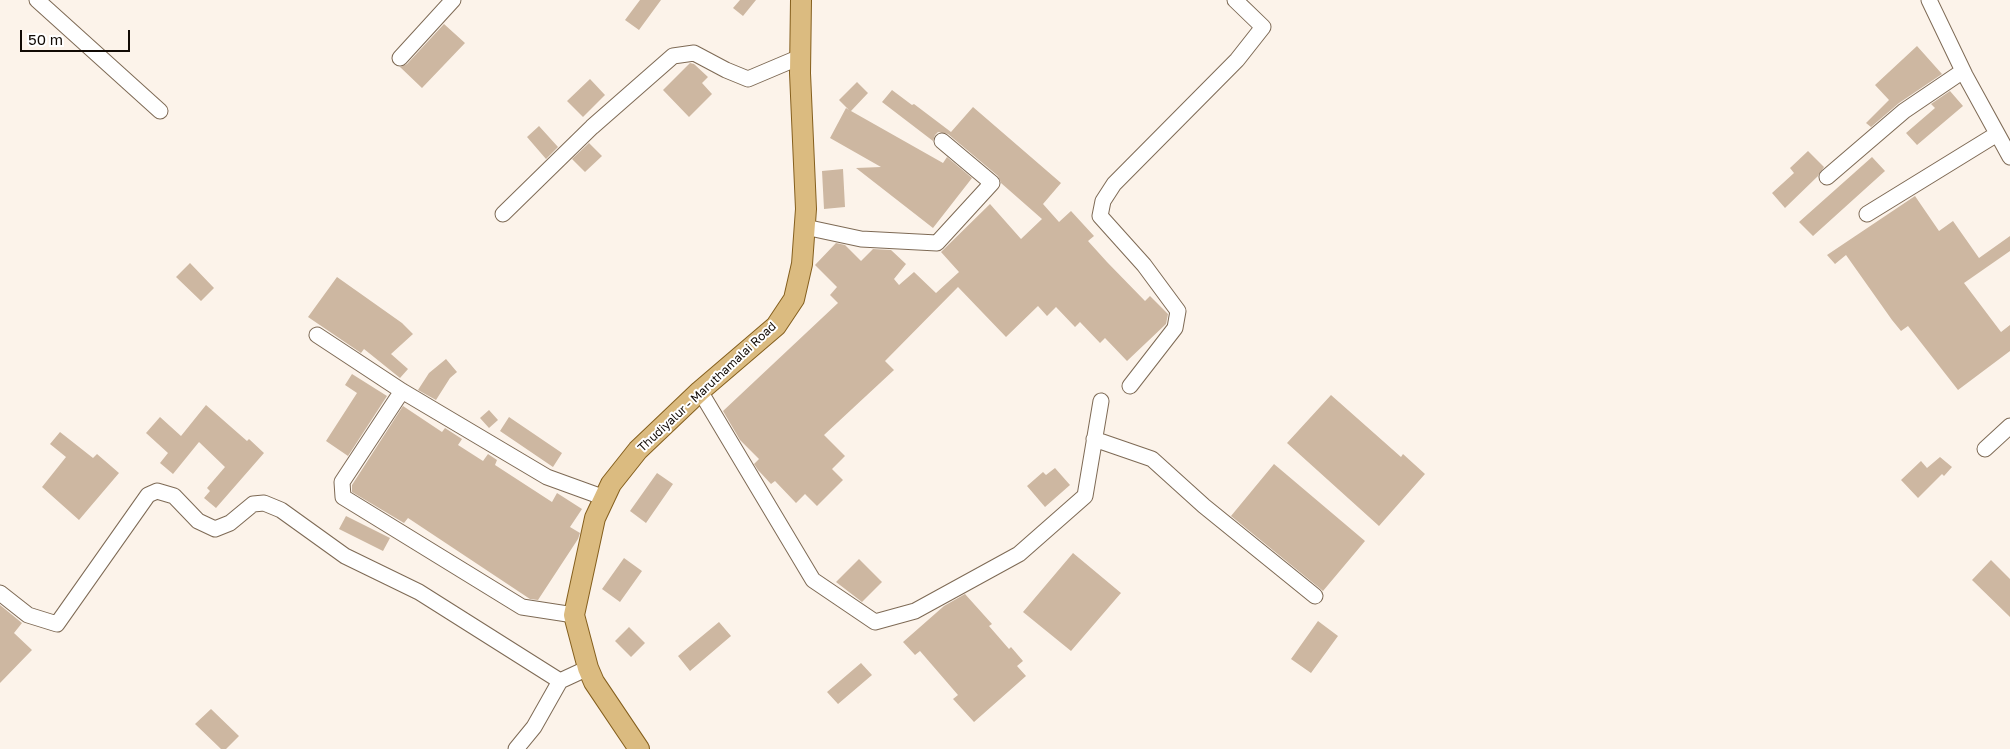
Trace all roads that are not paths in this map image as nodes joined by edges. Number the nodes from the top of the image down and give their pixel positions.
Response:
1 (37, 0) edge
2 (452, 0) edge
3 (801, 0) edge
4 (1234, 0) edge
5 (1929, 0) edge
6 (800, 57) junction
7 (400, 58) dead end
8 (1963, 71) junction
9 (160, 112) dead end
10 (1997, 134) junction
11 (942, 141) dead end
12 (2010, 157) edge
13 (1827, 177) dead end
14 (503, 214) dead end
15 (1867, 214) dead end
16 (805, 227) junction
17 (317, 334) dead end
18 (1130, 386) dead end
19 (402, 392) junction
20 (700, 392) junction
21 (1100, 401) dead end
22 (2010, 426) edge
23 (1094, 439) junction
24 (1985, 449) dead end
25 (605, 498) junction
26 (0, 593) edge
27 (1315, 596) dead end
28 (574, 615) junction
29 (588, 668) junction
30 (560, 681) junction
31 (516, 749) edge
32 (639, 749) edge

1 - 9 street
2 - 7 street
3 - 6 main road, Thudiyalur - Maruthamalai Road
4 - 18 street
5 - 8 street
6 - 14 street
6 - 16 main road, Thudiyalur - Maruthamalai Road
8 - 10 street
8 - 13 street
10 - 12 street
10 - 15 street
11 - 16 street
16 - 20 main road, Thudiyalur - Maruthamalai Road
17 - 19 street
19 - 25 street
19 - 28 street
20 - 23 street
20 - 25 main road, Thudiyalur - Maruthamalai Road
21 - 23 street
22 - 24 street
23 - 27 street
25 - 28 main road, Thudiyalur - Maruthamalai Road
26 - 30 street
28 - 29 main road, Thudiyalur - Maruthamalai Road
29 - 30 street
29 - 32 main road, Thudiyalur - Maruthamalai Road
30 - 31 street

